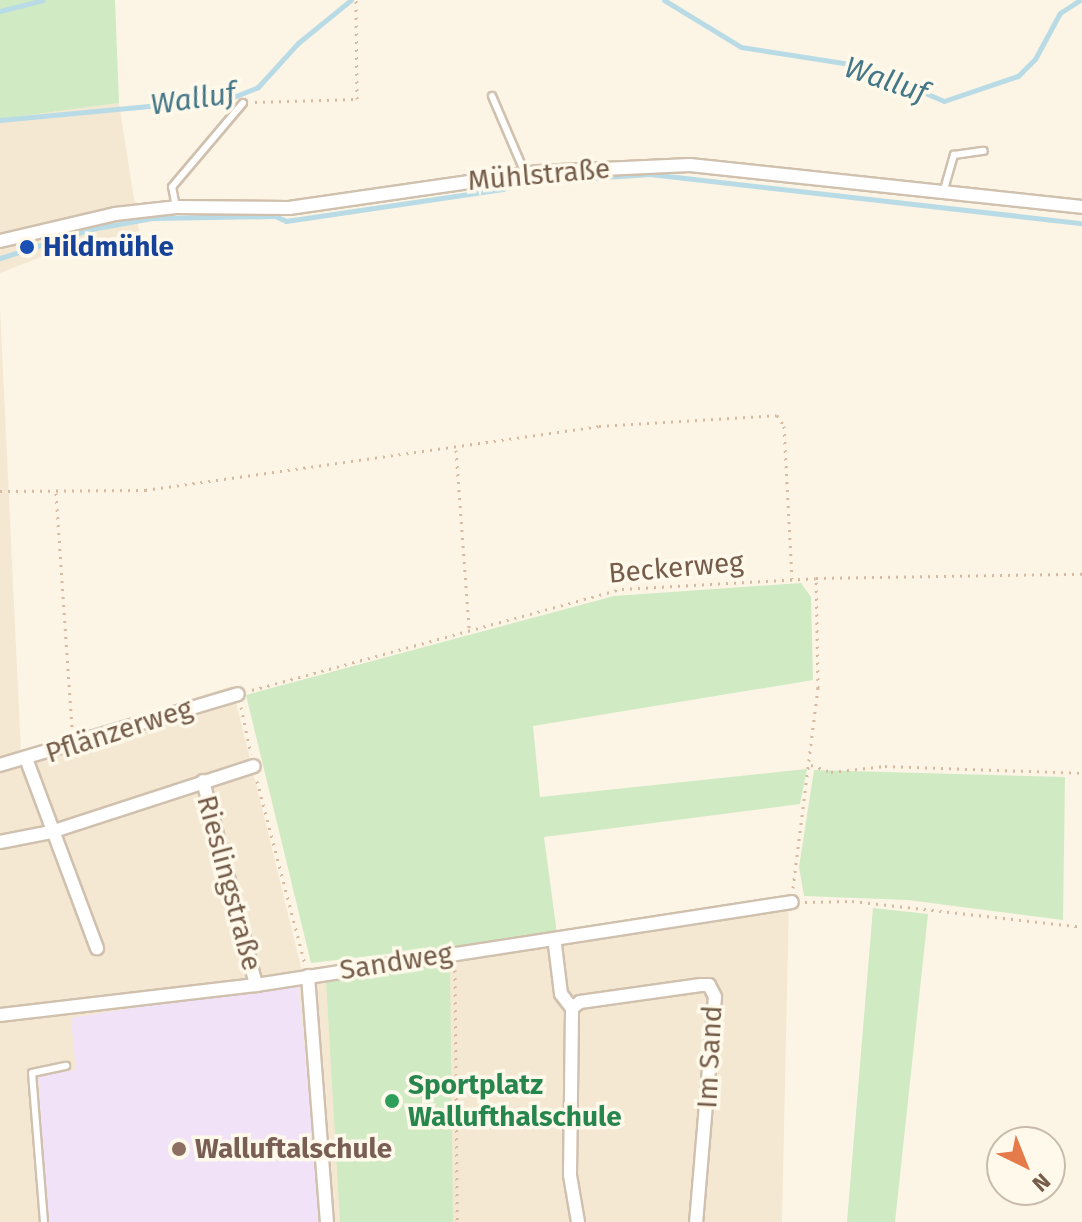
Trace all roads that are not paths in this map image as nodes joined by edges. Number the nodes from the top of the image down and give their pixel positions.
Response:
1 (492, 96) dead end
2 (243, 103) road end
3 (984, 151) dead end
4 (525, 173) junction
5 (943, 193) junction
6 (176, 207) junction
7 (1082, 207) edge
8 (0, 241) edge
9 (238, 694) road end
10 (27, 761) junction
11 (0, 765) edge
12 (254, 766) road end
13 (203, 781) junction
14 (51, 832) junction
15 (0, 842) edge
16 (792, 902) road end
17 (555, 945) dead end
18 (97, 948) dead end
19 (308, 976) junction
20 (256, 985) junction
21 (572, 1008) junction
22 (0, 1015) edge
23 (66, 1066) dead end
24 (44, 1222) edge
25 (327, 1222) edge
26 (578, 1222) edge
27 (696, 1222) edge

1 - 4 lane
2 - 6 lane
3 - 5 lane
4 - 5 street, Mühlstraße
4 - 6 street, Mühlstraße
5 - 7 street, Mühlstraße
6 - 8 street, Mühlstraße
9 - 10 street, Pflänzerweg
10 - 11 street, Pflänzerweg
10 - 14 street
12 - 13 street, Rieslingstraße
13 - 14 street, Rieslingstraße
13 - 20 street, Rieslingstraße
14 - 15 street, Rieslingstraße
14 - 18 street
16 - 19 street, Sandweg
17 - 21 street
19 - 20 street, Sandweg
19 - 25 street
20 - 22 street, Sandweg
21 - 26 street
21 - 27 street, Im Sand
23 - 24 lane

